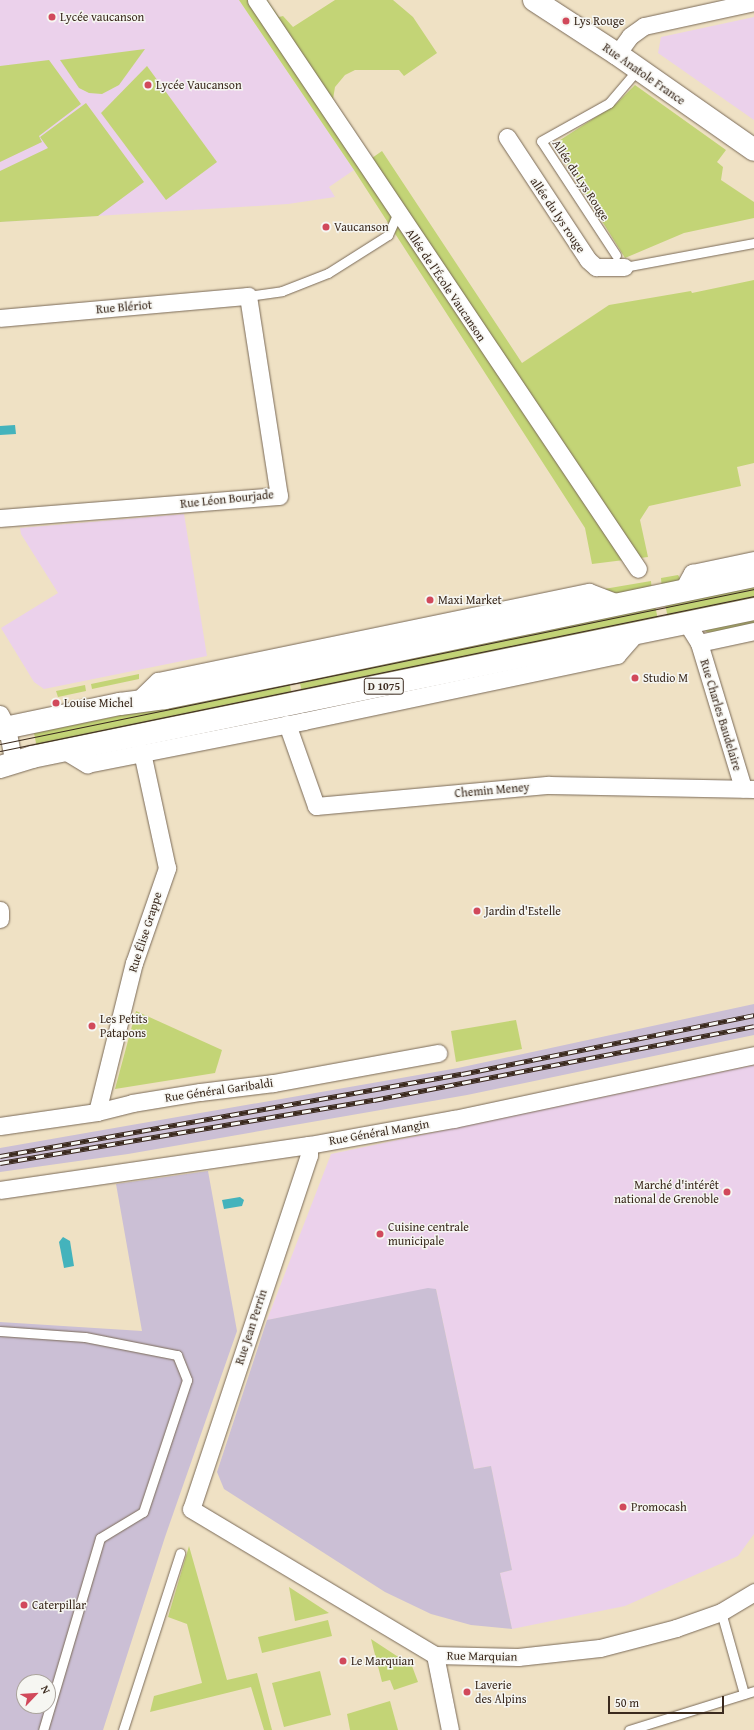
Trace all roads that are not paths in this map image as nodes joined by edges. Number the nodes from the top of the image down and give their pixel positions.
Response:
1 (256, 0) edge
2 (534, 0) edge
3 (754, 2) edge
4 (617, 54) junction
5 (638, 69) junction
6 (507, 137) dead end
7 (754, 150) edge
8 (398, 213) junction
9 (754, 243) edge
10 (620, 261) junction
11 (248, 296) junction
12 (0, 318) edge
13 (0, 518) edge
14 (754, 560) edge
15 (638, 569) dead end
16 (754, 576) edge
17 (682, 591) junction
18 (754, 609) edge
19 (686, 622) junction
20 (754, 631) edge
21 (637, 632) junction
22 (699, 643) junction
23 (2, 724) edge
24 (287, 724) junction
25 (65, 750) junction
26 (142, 752) junction
27 (7, 765) edge
28 (749, 788) edge
29 (0, 910) edge
30 (0, 919) edge
31 (438, 1053) dead end
32 (754, 1055) edge
33 (97, 1112) junction
34 (0, 1126) edge
35 (309, 1145) junction
36 (0, 1190) edge
37 (0, 1331) edge
38 (190, 1509) joint
39 (180, 1553) dead end
40 (754, 1592) edge
41 (721, 1612) junction
42 (435, 1655) junction
43 (754, 1691) edge
44 (744, 1694) junction
45 (43, 1730) edge
46 (123, 1730) edge
47 (450, 1730) edge
48 (629, 1730) edge

1 - 8 street, Allée de l'École Vaucanson
2 - 4 main road, Rue Anatole France
3 - 4 street
4 - 5 main road, Rue Anatole France
5 - 7 main road, Rue Anatole France
5 - 10 lane, Allée du Lys Rouge
6 - 10 street, allée du lys rouge
8 - 11 lane
8 - 15 street, Allée de l'École Vaucanson
9 - 10 lane
11 - 12 street, Rue Blériot
11 - 13 street, Rue Léon Bourjade
14 - 17 street
16 - 17 main road
17 - 23 main road
18 - 19 main road, D 1075
19 - 21 main road, D 1075
19 - 22 street, Rue Charles Baudelaire
20 - 22 street
21 - 24 street
21 - 25 main road, D 1075
22 - 28 street, Rue Charles Baudelaire
23 - 27 street
24 - 26 street
24 - 28 street, Chemin Meney
25 - 26 street
25 - 27 main road, D 1075
26 - 33 street, Rue Élise Grappe
29 - 30 street
31 - 33 street, Rue Général Garibaldi
32 - 35 street, Rue Général Mangin
33 - 34 street, Rue Général Garibaldi
35 - 36 street, Rue Général Mangin
35 - 38 street, Rue Jean Perrin
37 - 45 lane
38 - 42 street, Rue Marquian
39 - 46 lane
40 - 41 street, Rue Marquian
41 - 42 street, Rue Marquian
41 - 44 lane
42 - 47 street
43 - 44 lane
44 - 48 lane

